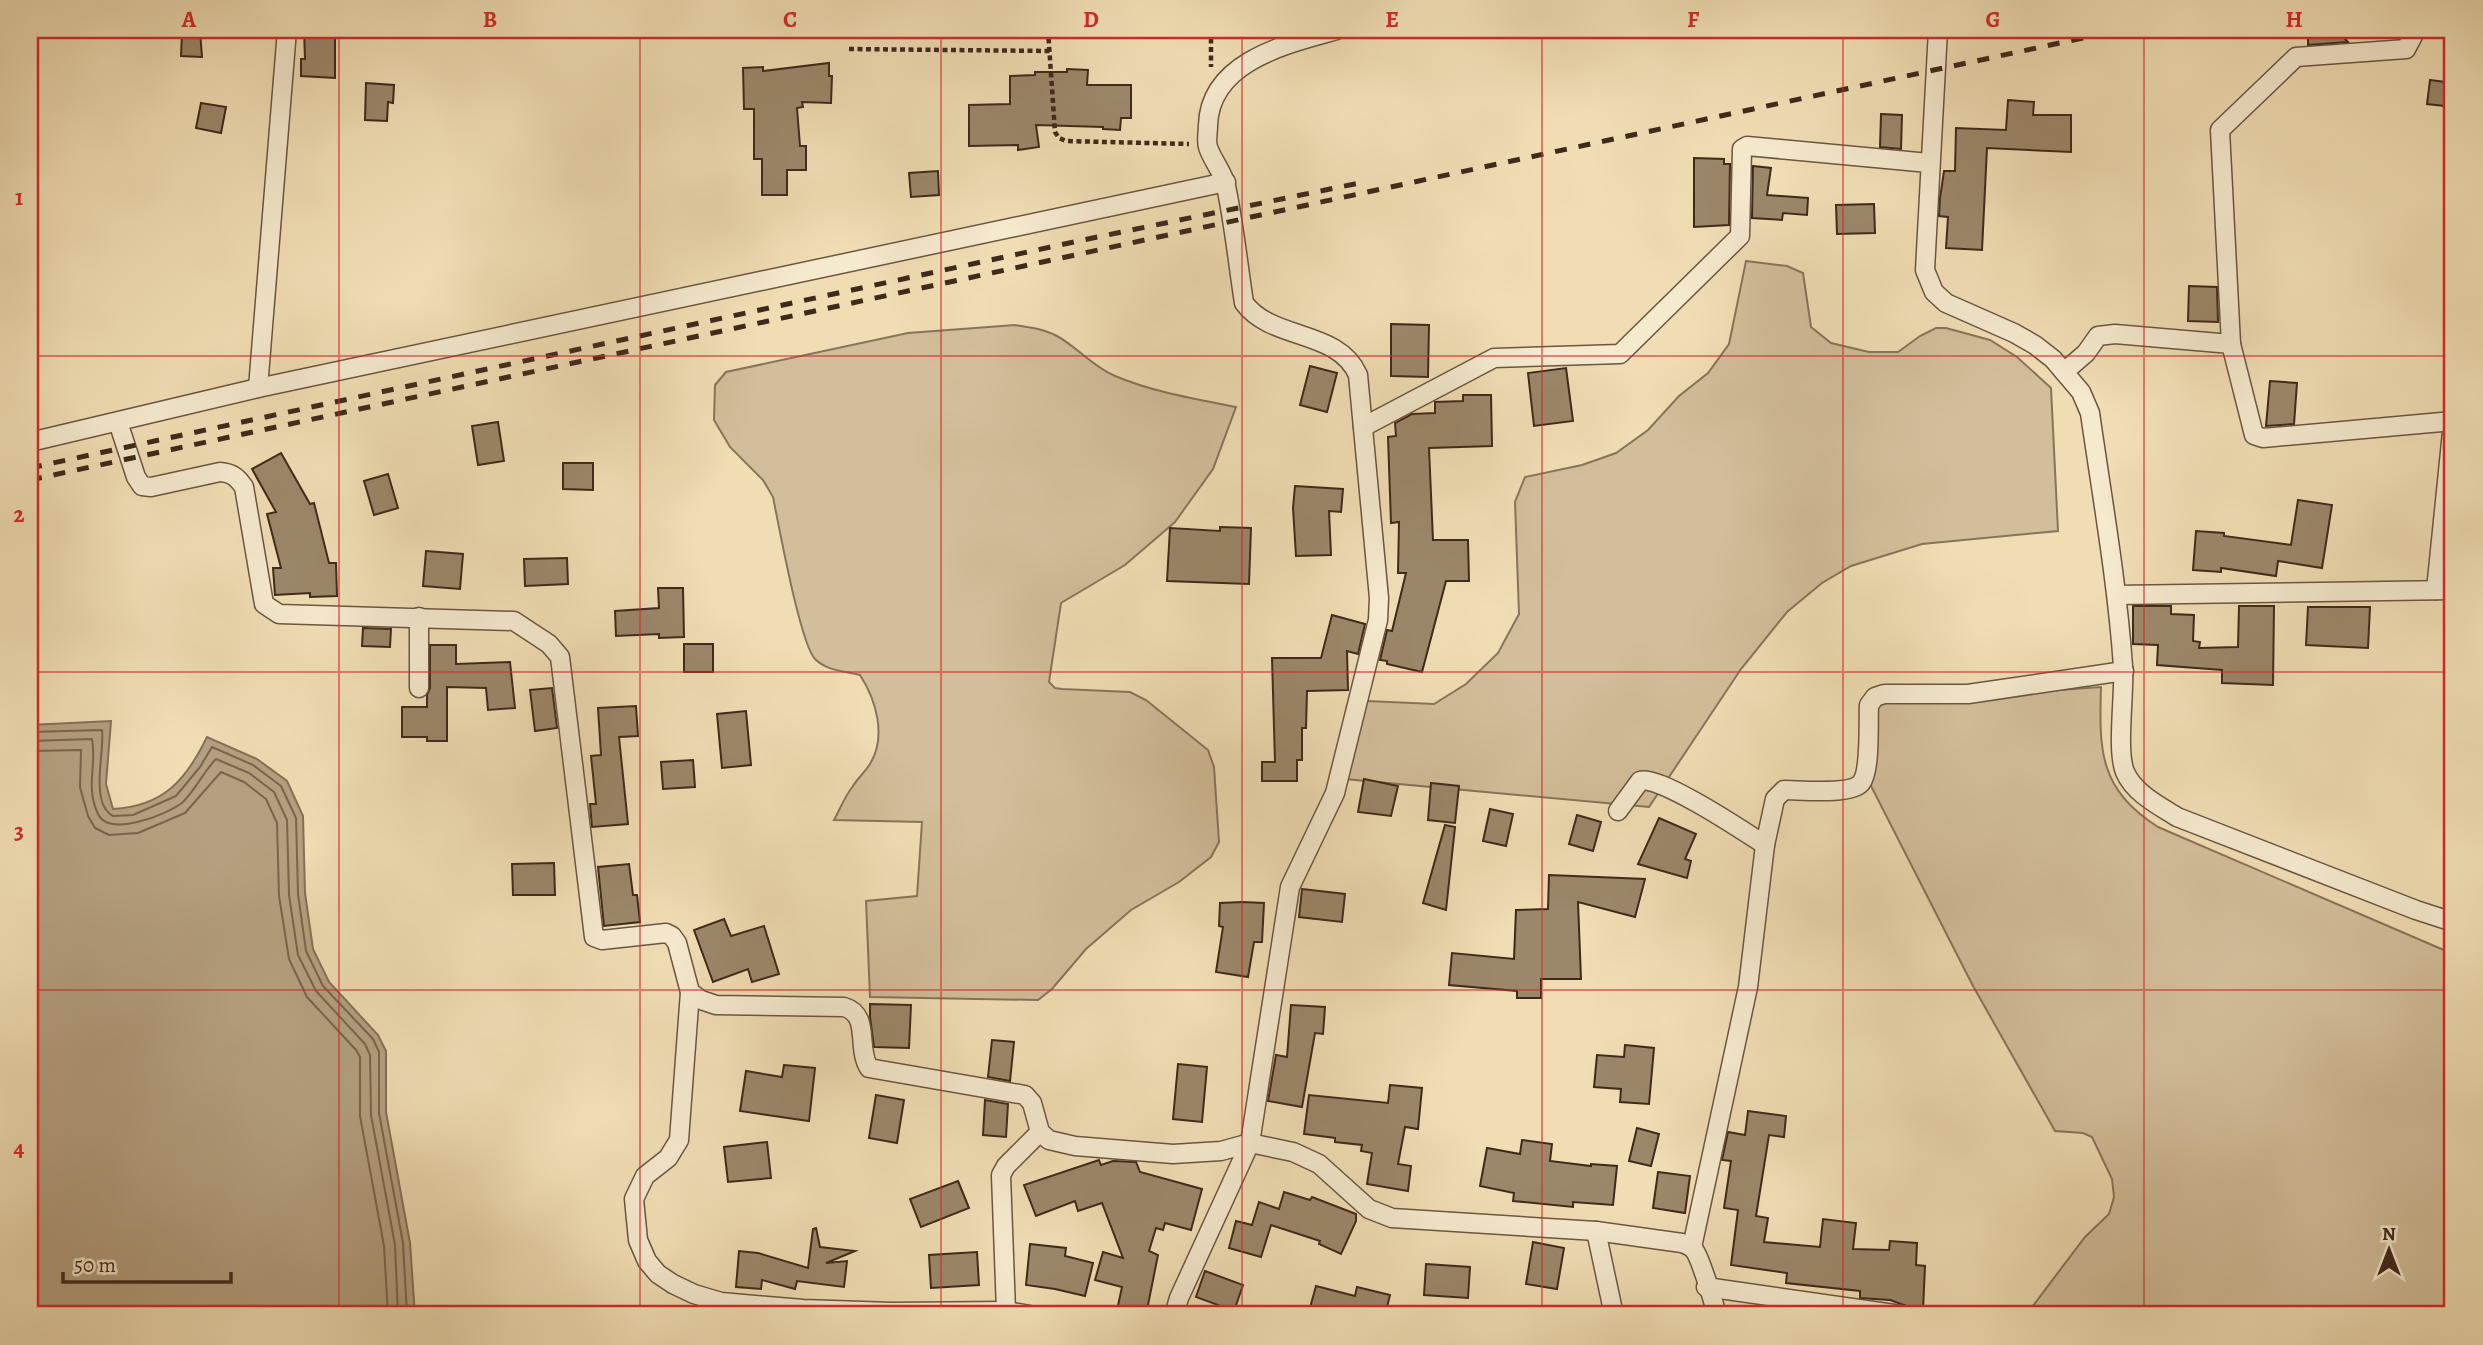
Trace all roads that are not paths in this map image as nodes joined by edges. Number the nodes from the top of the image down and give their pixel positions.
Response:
1 (288, 30) edge
2 (1337, 30) edge
3 (1938, 30) edge
4 (2416, 30) edge
5 (1929, 163) junction
6 (1226, 182) junction
7 (2231, 344) junction
8 (2064, 372) junction
9 (258, 388) junction
10 (118, 422) junction
11 (2453, 422) edge
12 (1363, 427) junction
13 (30, 442) edge
14 (2445, 590) edge
15 (2117, 595) junction
16 (419, 617) junction
17 (2124, 671) junction
18 (419, 688) dead end
19 (1618, 811) dead end
20 (1765, 845) junction
21 (2453, 922) edge
22 (690, 992) junction
23 (1040, 1132) junction
24 (1250, 1143) junction
25 (1596, 1231) junction
26 (1692, 1247) junction
27 (1706, 1287) junction
28 (1006, 1311) junction
29 (1030, 1315) edge
30 (1174, 1315) edge
31 (1614, 1315) edge
32 (1716, 1315) edge
33 (1901, 1315) edge

1 - 9 street
2 - 6 street
3 - 5 street
4 - 7 street
5 - 8 street
5 - 12 street
6 - 9 street
6 - 12 street
7 - 8 street
7 - 11 street
8 - 15 street
9 - 10 street
10 - 13 street
10 - 16 street
11 - 14 street
12 - 24 street
14 - 15 street
15 - 17 street
16 - 18 street
16 - 22 street
17 - 20 street
17 - 21 street
19 - 20 street
20 - 26 street
22 - 23 street
22 - 28 street
23 - 24 street
23 - 28 street
24 - 25 street
24 - 30 street
25 - 26 street
25 - 31 street
26 - 27 street
27 - 32 street
27 - 33 street
28 - 29 street

